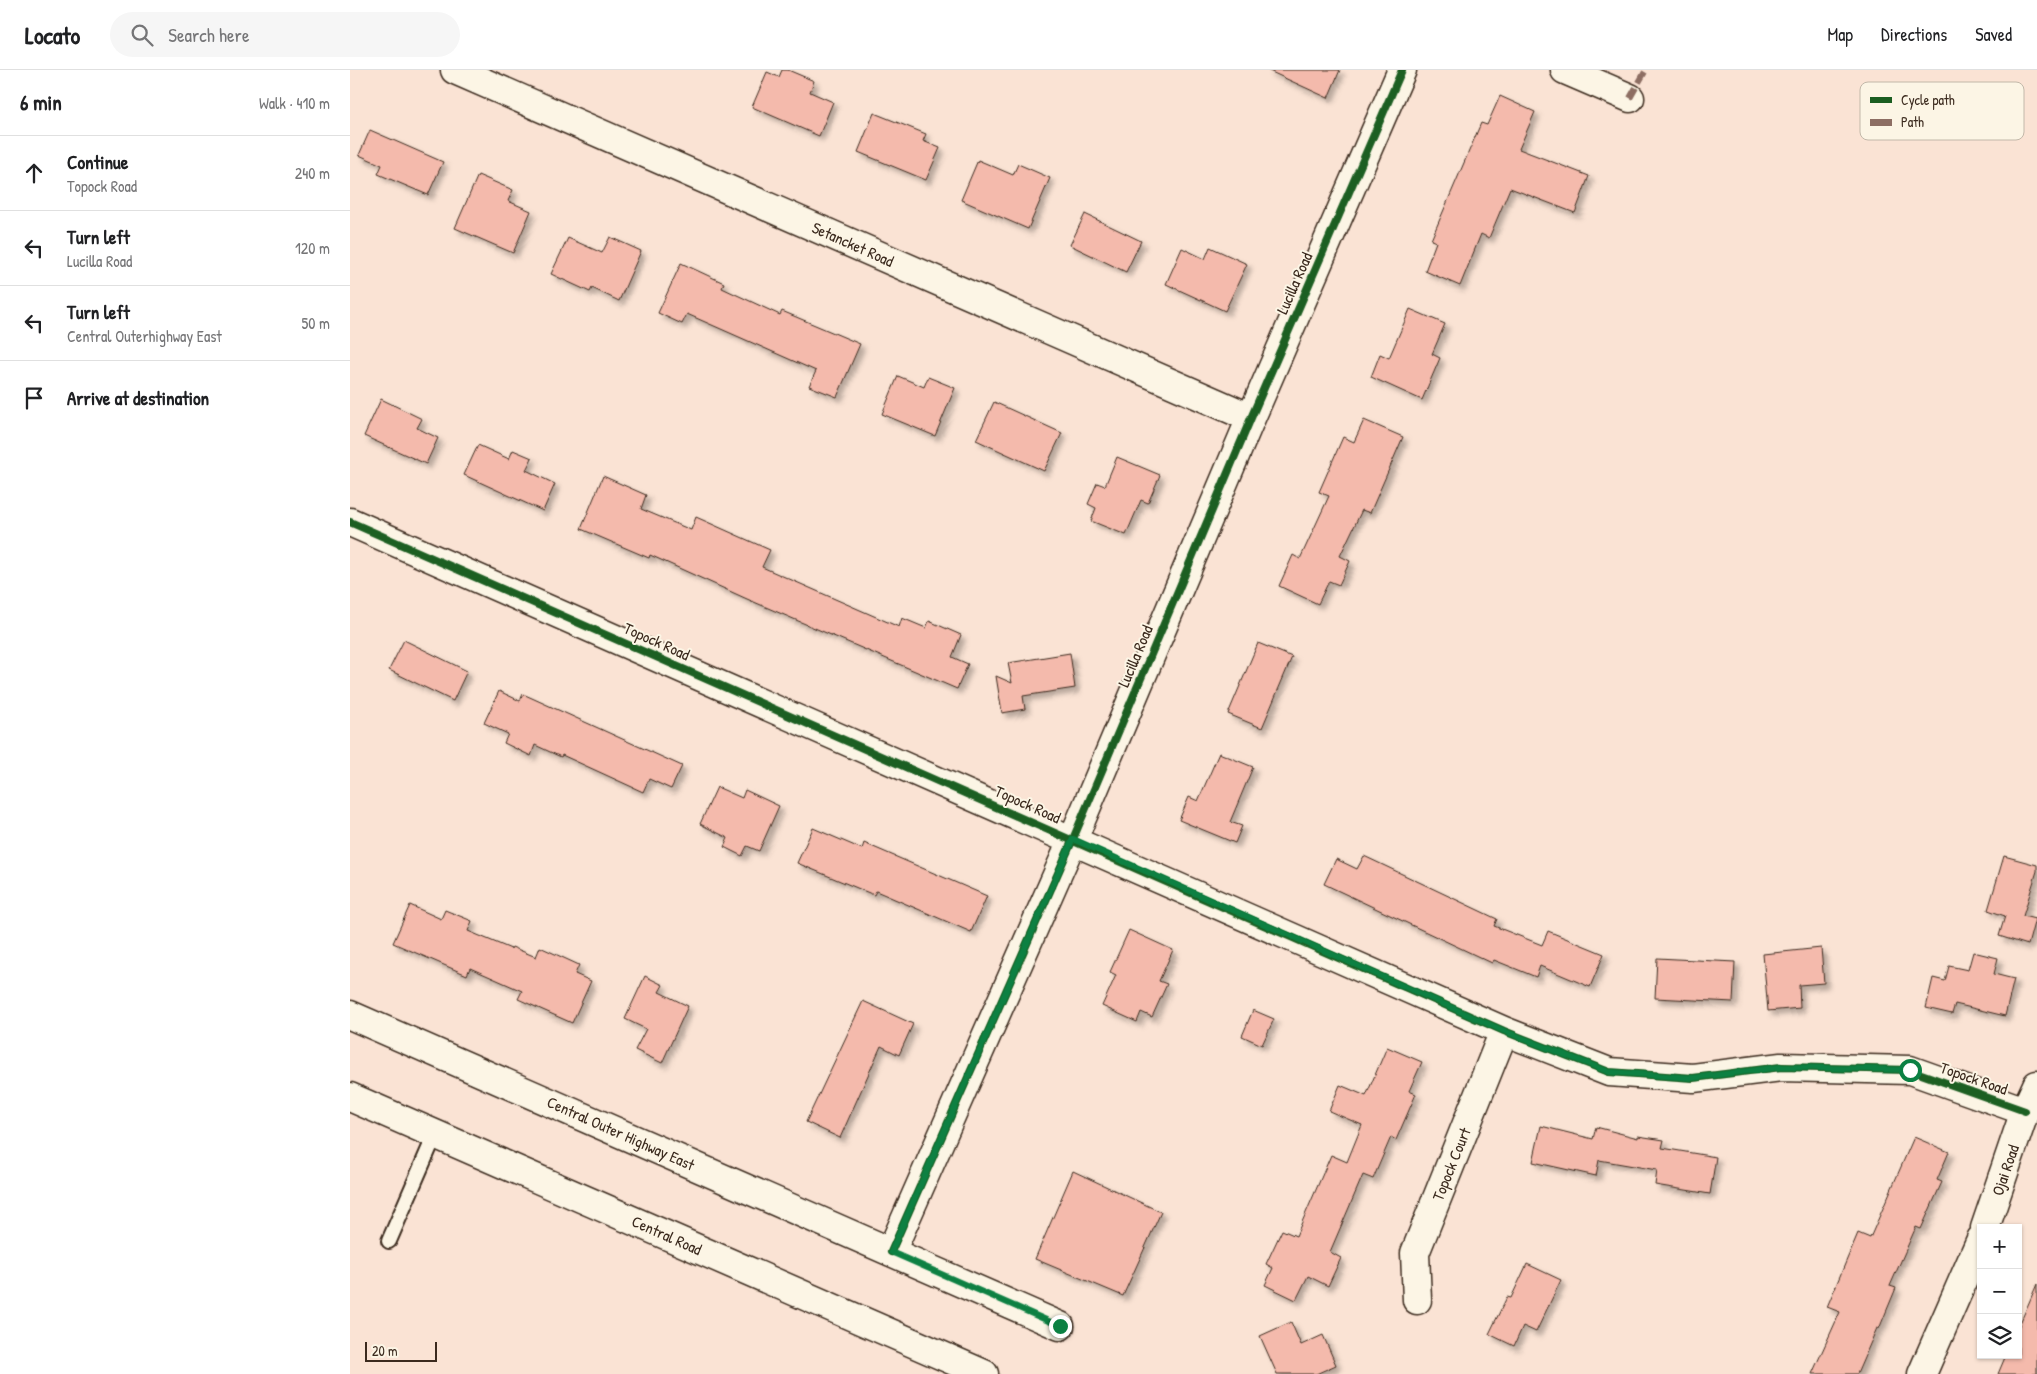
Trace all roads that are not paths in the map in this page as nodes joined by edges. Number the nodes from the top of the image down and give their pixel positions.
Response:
1 (455, 70) edge
2 (1402, 70) edge
3 (1565, 70) edge
4 (1630, 98) dead end
5 (1250, 418) junction
6 (350, 522) edge
7 (1073, 839) junction
8 (350, 1015) edge
9 (1504, 1031) junction
10 (2037, 1085) edge
11 (350, 1097) edge
12 (2025, 1111) junction
13 (435, 1135) junction
14 (1986, 1224) edge
15 (389, 1241) dead end
16 (1977, 1248) edge
17 (891, 1252) junction
18 (1417, 1300) dead end
19 (1060, 1326) dead end
20 (984, 1374) edge
21 (1922, 1374) edge

1 - 5 street, Setancket Road
2 - 5 street, Lucilla Road
3 - 4 street
5 - 7 street, Lucilla Road
6 - 7 street, Topock Road
7 - 9 street, Topock Road
7 - 17 street, Lucilla Road
8 - 17 street, Central Outer Highway East
9 - 12 street, Topock Road
9 - 18 street, Topock Court
10 - 12 street, Ojai Road
11 - 13 street, Central Road
12 - 14 street, Ojai Road
13 - 15 lane
13 - 20 street, Central Road
16 - 21 street
17 - 19 street, Central Outer Highway East

